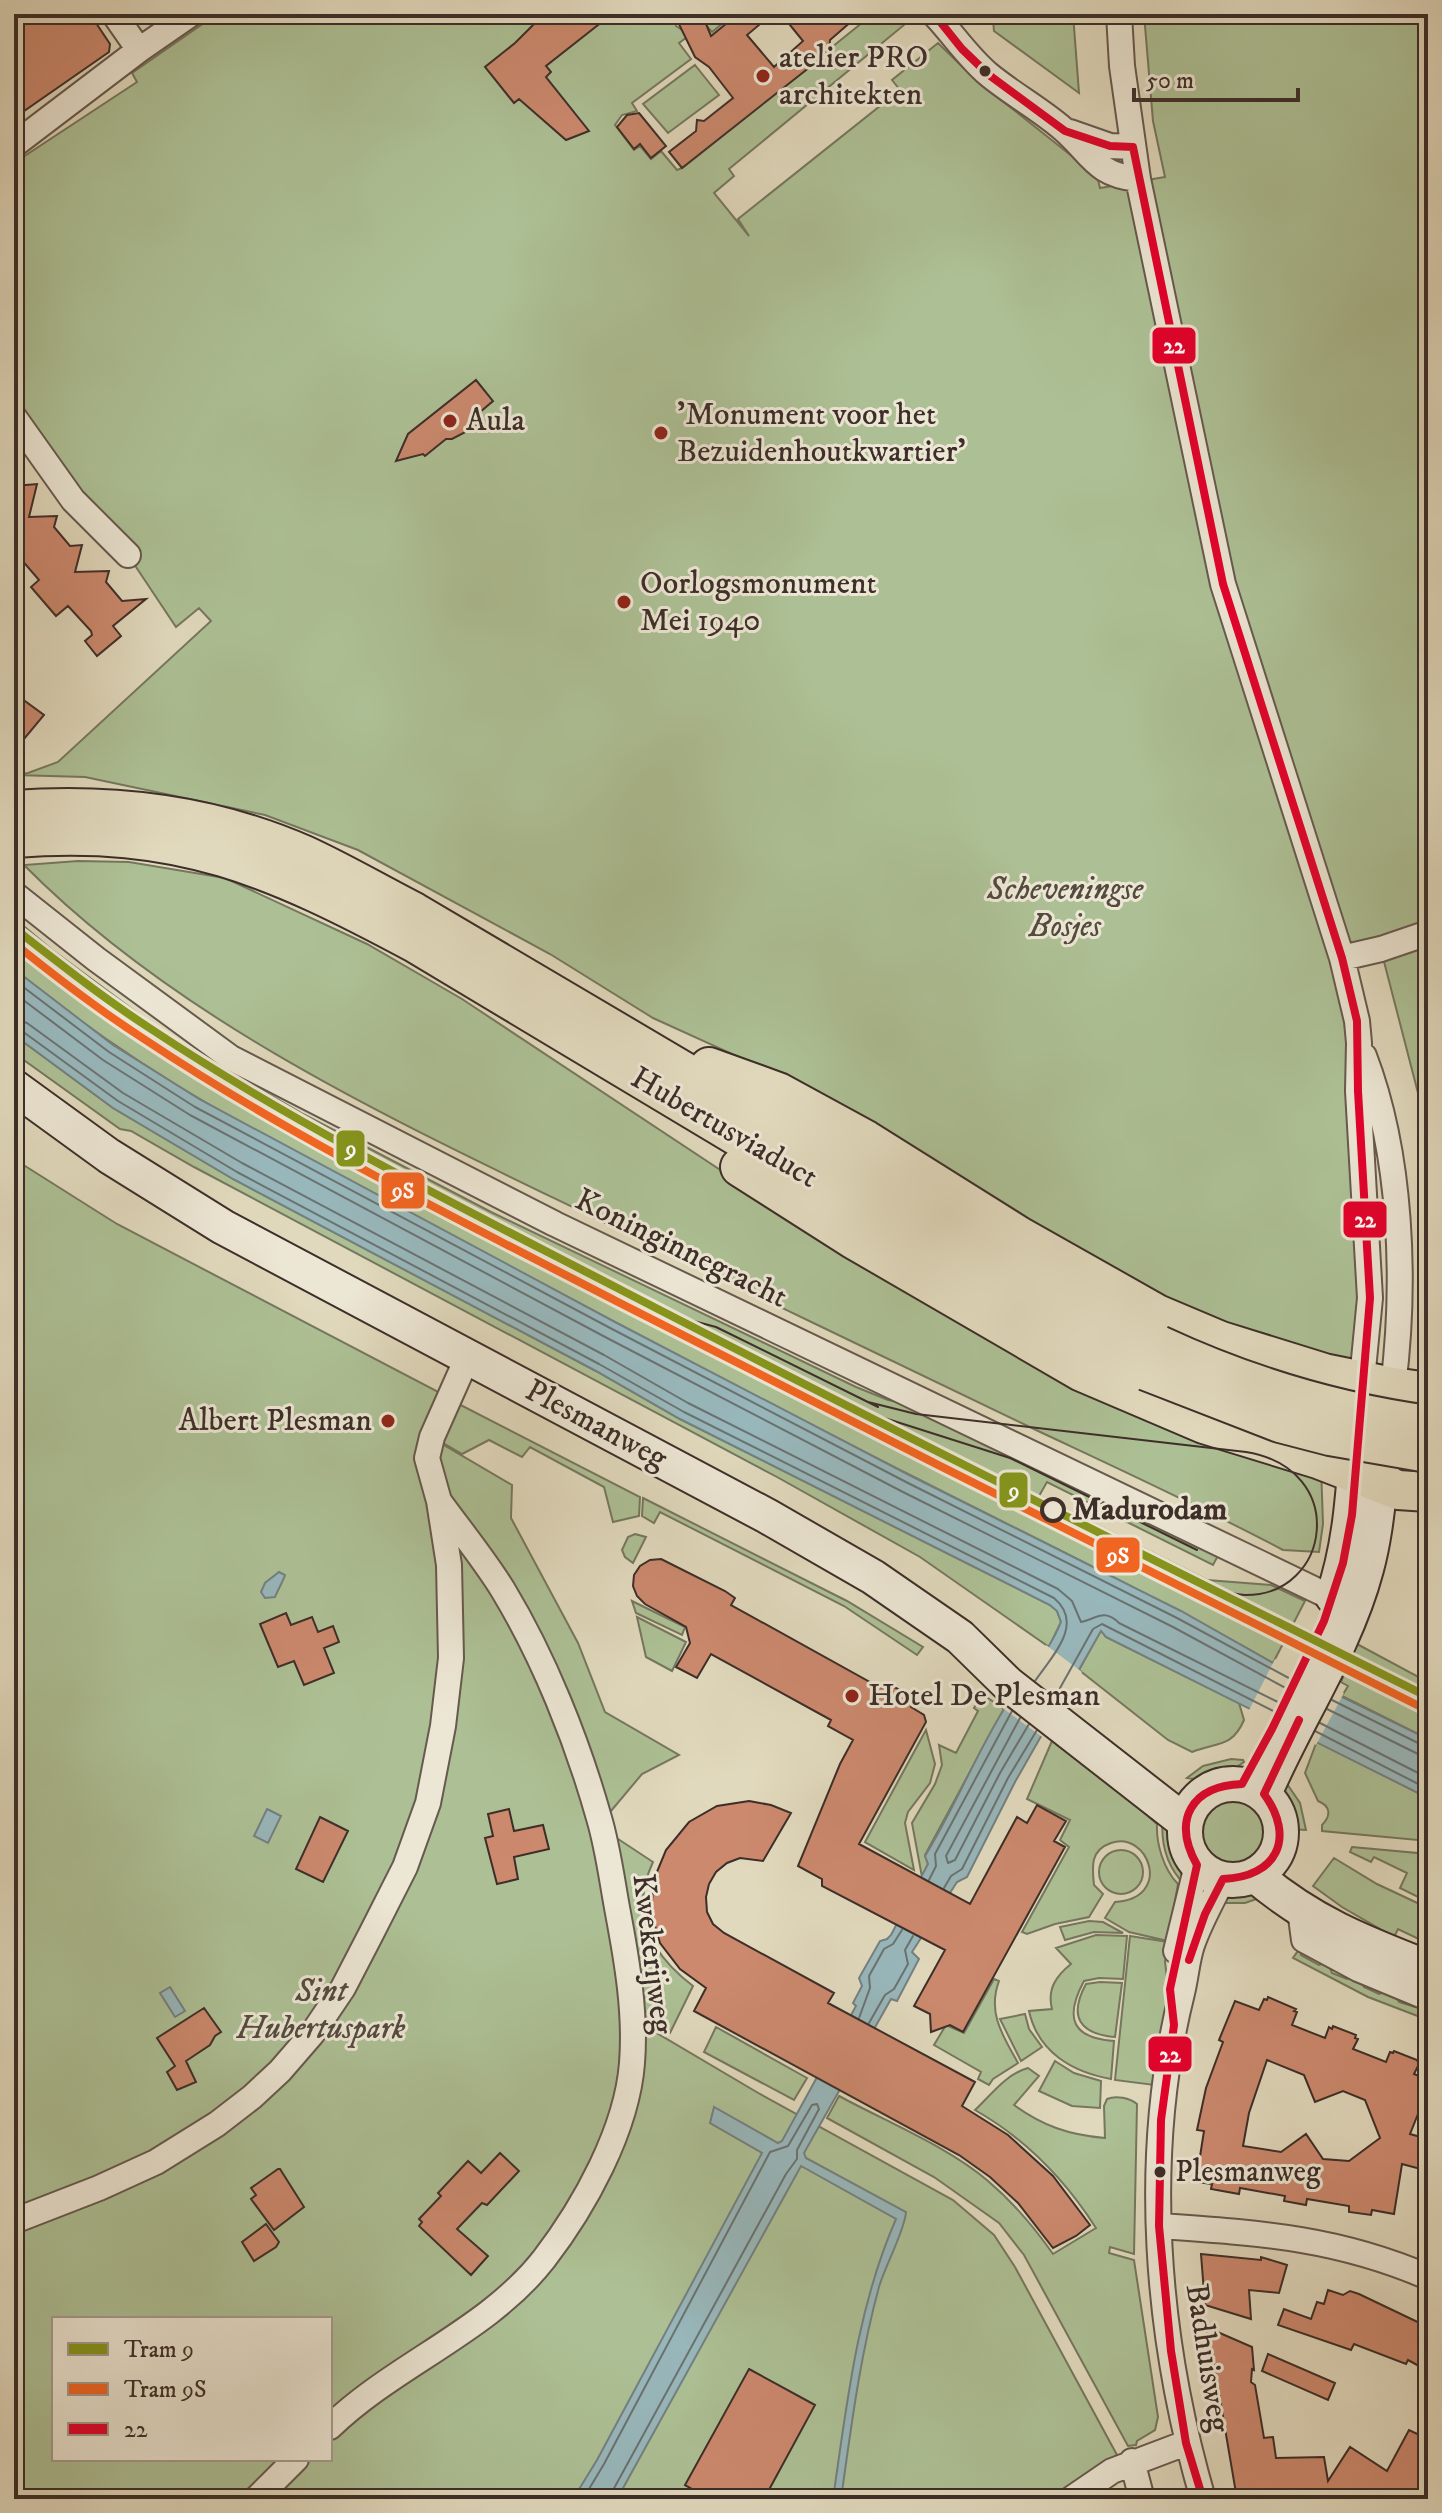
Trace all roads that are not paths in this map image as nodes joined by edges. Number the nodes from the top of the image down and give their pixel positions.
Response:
1 (114, 14) edge
2 (191, 14) edge
3 (1119, 14) edge
4 (946, 18) edge
5 (139, 50) junction
6 (1065, 131) junction
7 (14, 145) edge
8 (1133, 147) junction
9 (1138, 179) junction
10 (14, 417) edge
11 (128, 555) dead end
12 (14, 787) edge
13 (14, 810) edge
14 (142, 812) junction
15 (14, 838) edge
16 (14, 894) edge
17 (1428, 933) edge
18 (1342, 958) junction
19 (622, 1052) junction
20 (14, 1087) edge
21 (14, 1117) edge
22 (223, 1227) junction
23 (468, 1356) junction
24 (1153, 1358) junction
25 (1394, 1386) edge
26 (1428, 1425) edge
27 (1428, 1453) edge
28 (1367, 1479) junction
29 (1428, 1492) edge
30 (439, 1501) junction
31 (1343, 1602) junction
32 (1253, 1789) junction
33 (1191, 1810) junction
34 (1237, 1869) junction
35 (1300, 1910) junction
36 (1428, 1967) edge
37 (1428, 1998) edge
38 (14, 2221) edge
39 (1159, 2226) junction
40 (1428, 2277) edge
41 (332, 2425) edge
42 (1186, 2443) junction
43 (294, 2461) edge
44 (1132, 2461) junction
45 (256, 2499) edge
46 (1071, 2499) edge
47 (1142, 2499) edge
48 (1203, 2499) edge

1 - 5 street
2 - 5 street
3 - 8 street
4 - 6 street
5 - 7 street
6 - 8 street
6 - 9 street
8 - 9 street
9 - 18 street
10 - 11 street
12 - 14 main road
13 - 14 main road, Hubertusviaduct
14 - 19 main road, Hubertusviaduct
15 - 19 main road, Hubertusviaduct
16 - 31 street, Koninginnegracht
17 - 18 street
18 - 25 street
19 - 24 main road, Hubertusviaduct
19 - 25 main road
19 - 28 main road
20 - 22 main road, Plesmanweg
21 - 22 main road, Plesmanweg
22 - 23 main road, Plesmanweg
23 - 30 street
23 - 33 main road, Plesmanweg
24 - 26 main road, Hubertusviaduct, bridge
24 - 27 main road, Hubertusviaduct, bridge
25 - 28 main road
28 - 29 main road
28 - 31 main road
30 - 38 street
30 - 41 street, Kwekerijweg
31 - 32 main road
32 - 33 main road
32 - 34 main road
33 - 34 main road
34 - 35 main road
34 - 36 main road
34 - 39 street
35 - 36 main road
35 - 37 street
39 - 40 street
39 - 42 street, Badhuisweg
42 - 44 street
42 - 48 street, Badhuisweg
43 - 45 street
44 - 46 street
44 - 47 street

